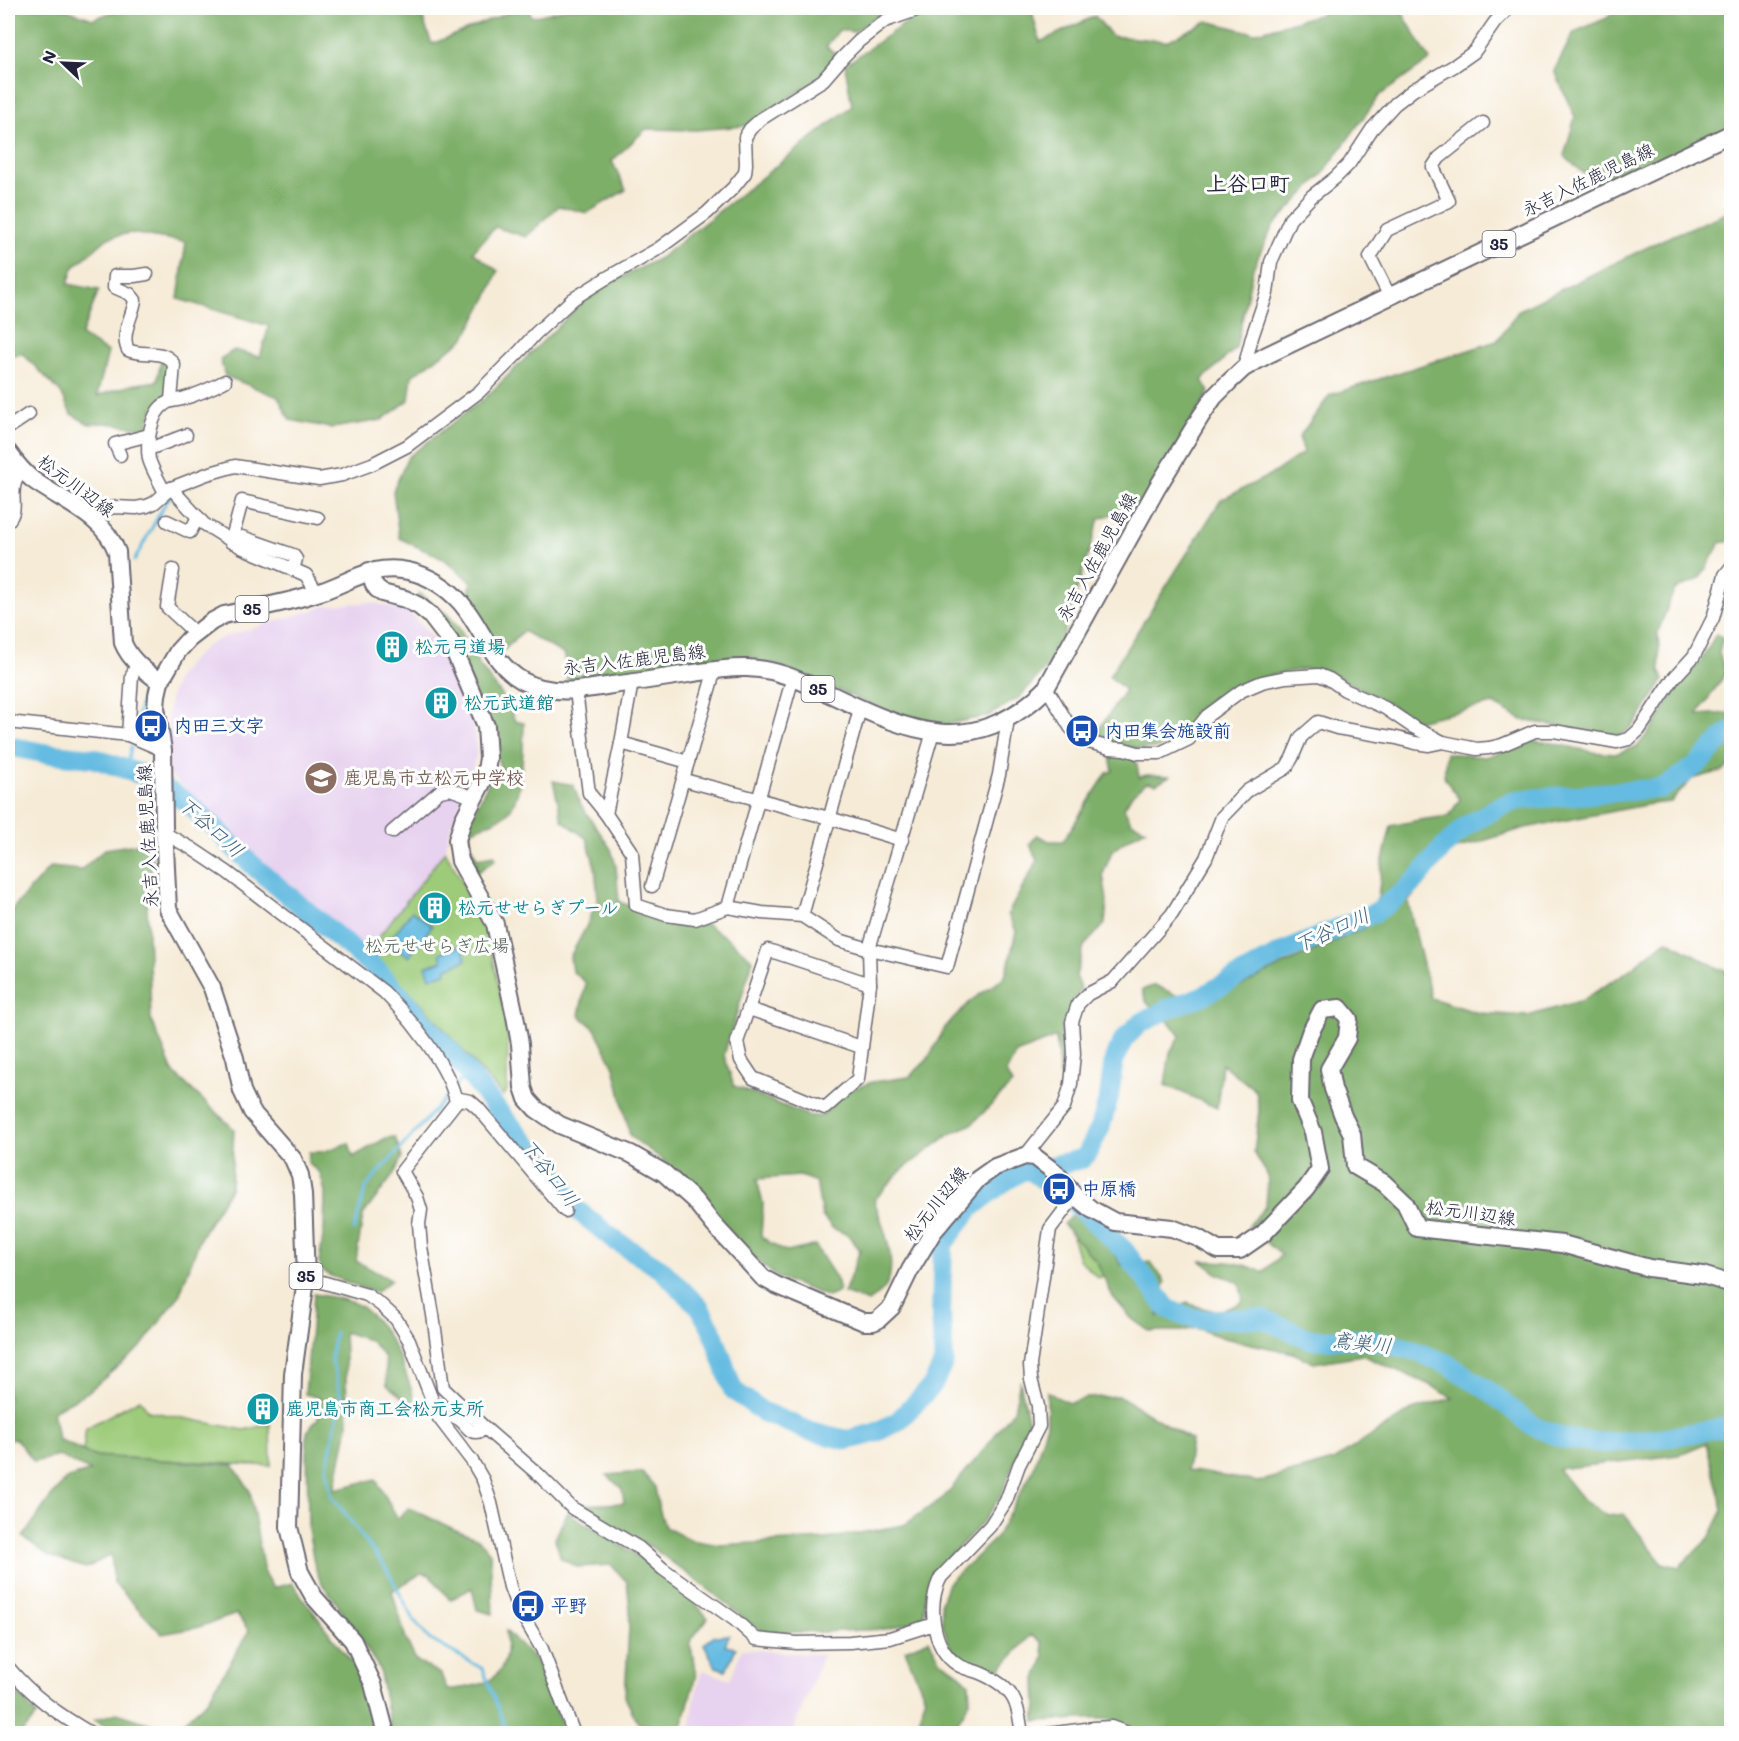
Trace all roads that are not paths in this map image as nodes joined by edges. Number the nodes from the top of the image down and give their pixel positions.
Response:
1 (922, 8) edge
2 (1509, 8) edge
3 (1483, 123) dead end
4 (1731, 133) edge
5 (147, 274) dead end
6 (1390, 297) junction
7 (1244, 368) junction
8 (225, 381) dead end
9 (171, 400) junction
10 (29, 414) dead end
11 (8, 428) edge
12 (150, 435) junction
13 (186, 435) dead end
14 (149, 449) junction
15 (8, 452) edge
16 (120, 455) dead end
17 (23, 470) junction
18 (168, 490) junction
19 (85, 514) junction
20 (198, 517) junction
21 (318, 518) dead end
22 (8, 520) edge
23 (167, 521) dead end
24 (236, 539) junction
25 (1731, 566) edge
26 (173, 570) dead end
27 (369, 572) junction
28 (317, 593) junction
29 (196, 634) junction
30 (137, 664) junction
31 (715, 669) junction
32 (793, 677) junction
33 (160, 682) junction
34 (632, 682) junction
35 (576, 690) junction
36 (1045, 690) junction
37 (860, 709) junction
38 (1008, 719) junction
39 (8, 722) edge
40 (933, 732) junction
41 (128, 735) junction
42 (1443, 742) junction
43 (621, 743) junction
44 (163, 750) junction
45 (688, 762) junction
46 (684, 780) junction
47 (475, 798) junction
48 (759, 799) junction
49 (606, 814) junction
50 (829, 818) junction
51 (164, 830) junction
52 (392, 832) dead end
53 (902, 840) junction
54 (652, 886) dead end
55 (728, 907) junction
56 (802, 916) junction
57 (869, 950) junction
58 (870, 984) junction
59 (749, 1009) junction
60 (861, 1047) junction
61 (456, 1102) junction
62 (1030, 1156) junction
63 (1075, 1197) junction
64 (565, 1211) dead end
65 (306, 1279) junction
66 (1731, 1284) edge
67 (439, 1419) junction
68 (486, 1429) junction
69 (934, 1624) junction
70 (8, 1667) edge
71 (92, 1734) edge
72 (386, 1734) edge
73 (574, 1734) edge
74 (1022, 1734) edge
75 (1048, 1734) edge
76 (1130, 1734) edge

1 - 18 street
2 - 7 street
3 - 6 street
4 - 6 main road, 永吉入佐鹿児島線 / 35
5 - 9 street
6 - 7 main road, 永吉入佐鹿児島線 / 35
7 - 36 main road, 永吉入佐鹿児島線 / 35
8 - 9 street
9 - 12 street
10 - 11 street
12 - 14 street
12 - 16 street
13 - 14 street
14 - 18 street
15 - 17 main road, 松元川辺線
17 - 19 main road, 松元川辺線
17 - 22 street
18 - 19 street
18 - 20 street
19 - 30 main road, 松元川辺線
20 - 23 street
20 - 24 street
21 - 24 street
24 - 28 street
25 - 42 street
26 - 29 street
27 - 28 main road, 永吉入佐鹿児島線 / 35
27 - 35 main road, 永吉入佐鹿児島線 / 35
27 - 47 main road, 松元川辺線
28 - 29 main road, 永吉入佐鹿児島線 / 35
29 - 33 main road, 永吉入佐鹿児島線 / 35
30 - 33 main road, 松元川辺線
30 - 41 street
31 - 32 main road, 永吉入佐鹿児島線 / 35
31 - 34 main road, 永吉入佐鹿児島線 / 35
31 - 45 street
32 - 37 main road, 永吉入佐鹿児島線 / 35
32 - 48 street
33 - 44 main road, 永吉入佐鹿児島線 / 35
34 - 35 main road, 永吉入佐鹿児島線 / 35
34 - 43 street
35 - 49 street
36 - 38 main road, 永吉入佐鹿児島線 / 35
36 - 42 street
37 - 40 main road, 永吉入佐鹿児島線 / 35
37 - 50 street
38 - 40 main road, 永吉入佐鹿児島線 / 35
38 - 57 street
39 - 41 street
40 - 53 street
41 - 44 street
42 - 62 street
43 - 45 street
43 - 49 street
44 - 51 main road, 永吉入佐鹿児島線 / 35
45 - 46 street
46 - 48 street
46 - 54 street
47 - 52 street
47 - 62 main road, 松元川辺線
48 - 50 street
48 - 55 street
49 - 55 street
50 - 53 street
50 - 56 street
51 - 61 street
51 - 65 main road, 永吉入佐鹿児島線 / 35
53 - 57 street
55 - 56 street
56 - 57 street
57 - 58 street
58 - 59 street
58 - 60 street
59 - 60 street
59 - 60 street
61 - 64 street
61 - 68 street
62 - 63 main road, 松元川辺線
63 - 66 main road, 松元川辺線
63 - 69 street
65 - 67 street
65 - 72 main road, 永吉入佐鹿児島線 / 35
67 - 68 street
67 - 73 street
68 - 69 street
69 - 74 street
70 - 71 street
75 - 76 street

